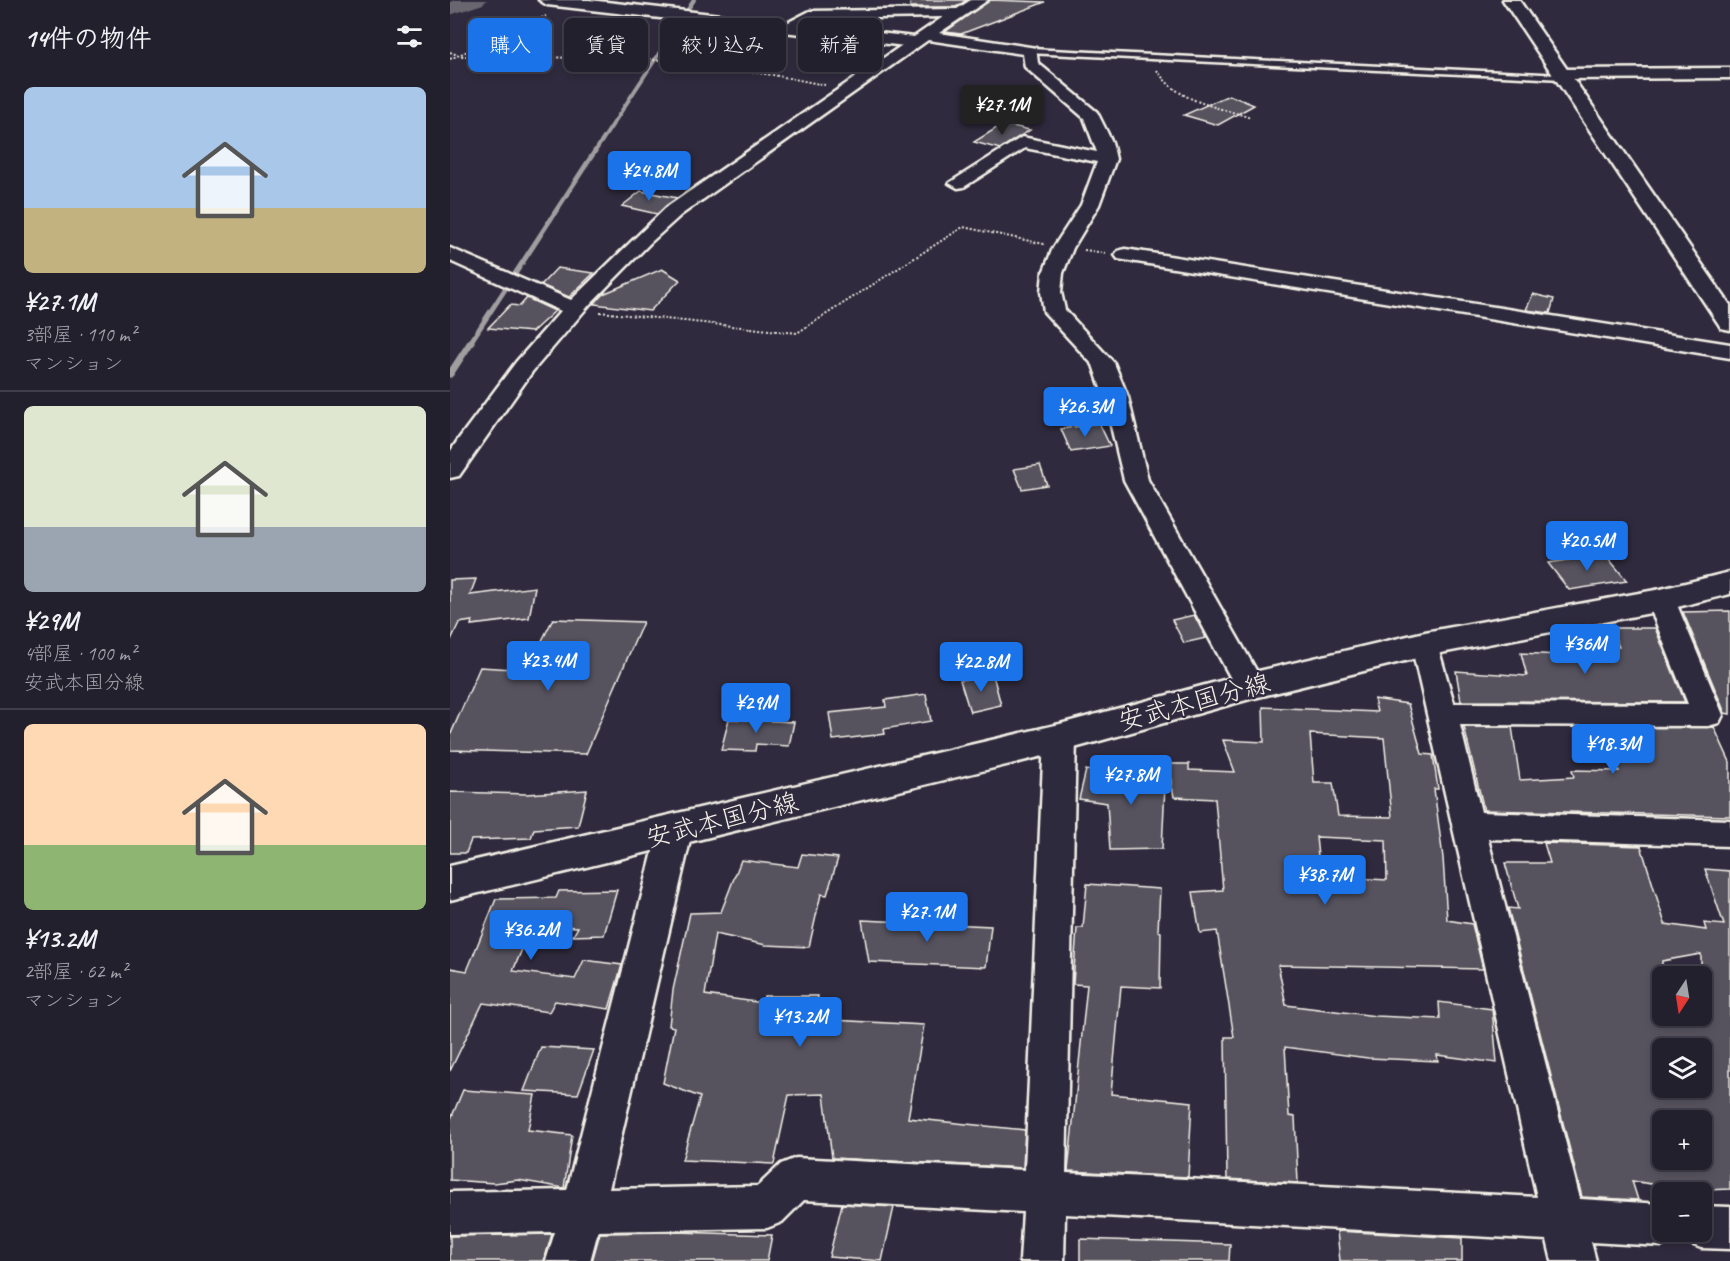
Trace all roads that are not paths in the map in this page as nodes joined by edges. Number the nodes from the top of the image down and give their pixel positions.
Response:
1 (547, 0) edge
2 (981, 0) edge
3 (1511, 0) edge
4 (958, 13) junction
5 (788, 28) junction
6 (920, 38) junction
7 (1031, 51) junction
8 (1730, 73) edge
9 (1561, 76) junction
10 (1107, 159) junction
11 (958, 183) dead end
12 (450, 254) edge
13 (1125, 255) road end
14 (575, 309) junction
15 (1730, 322) edge
16 (1730, 351) edge
17 (450, 471) edge
18 (1730, 583) edge
19 (1661, 600) junction
20 (1425, 644) junction
21 (1250, 686) junction
22 (1442, 714) junction
23 (1060, 738) junction
24 (1468, 825) junction
25 (675, 832) junction
26 (1730, 833) edge
27 (450, 883) edge
28 (1044, 1192) junction
29 (583, 1210) junction
30 (450, 1213) edge
31 (1564, 1221) junction
32 (1652, 1225) edge
33 (1712, 1227) edge
34 (1730, 1228) edge
35 (568, 1261) edge
36 (1042, 1261) edge
37 (1574, 1261) edge

1 - 5 street
2 - 4 street
3 - 9 street
4 - 5 street
4 - 6 street
5 - 6 street
6 - 7 street
6 - 14 street
7 - 9 lane
7 - 10 street
8 - 9 street
9 - 15 street
10 - 11 street
10 - 21 street
12 - 14 street
13 - 16 street
14 - 17 street
18 - 19 street, 安武本国分線
19 - 20 street, 安武本国分線
19 - 22 street
20 - 21 street, 安武本国分線
20 - 22 street
21 - 23 street, 安武本国分線
22 - 24 street
23 - 25 street, 安武本国分線
23 - 28 street
24 - 26 street
24 - 31 street
25 - 27 street, 安武本国分線
25 - 29 street
28 - 29 street
28 - 31 street
28 - 36 street
29 - 30 street
29 - 35 street
31 - 32 street
31 - 37 street
33 - 34 street

